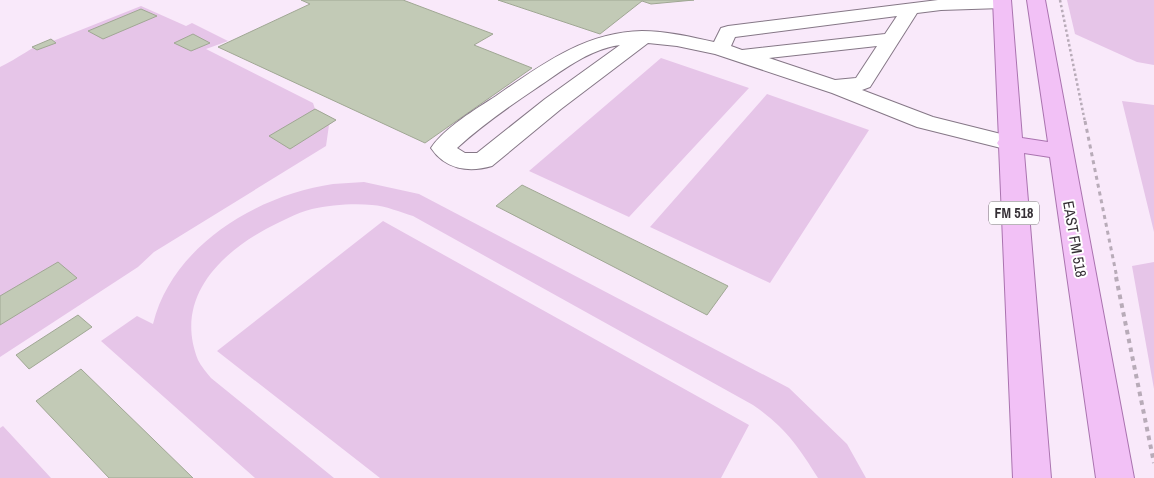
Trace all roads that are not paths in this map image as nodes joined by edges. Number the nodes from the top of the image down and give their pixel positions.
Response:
1 (1002, 1) edge
2 (1036, 5) edge
3 (911, 9) junction
4 (643, 37) junction
5 (892, 39) junction
6 (720, 49) junction
7 (740, 56) junction
8 (834, 87) junction
9 (1009, 143) junction
10 (1060, 151) junction
11 (1032, 478) edge
12 (1115, 478) edge

1 - 2 main road
1 - 3 lane
1 - 9 main road, FM 518
2 - 10 main road, EAST FM 518
3 - 5 lane
3 - 6 lane
4 - 4 lane
4 - 6 lane
5 - 7 lane
5 - 8 lane
6 - 7 lane
7 - 8 lane
8 - 9 lane
9 - 10 main road
9 - 11 main road, FM 518
10 - 12 main road, EAST FM 518

